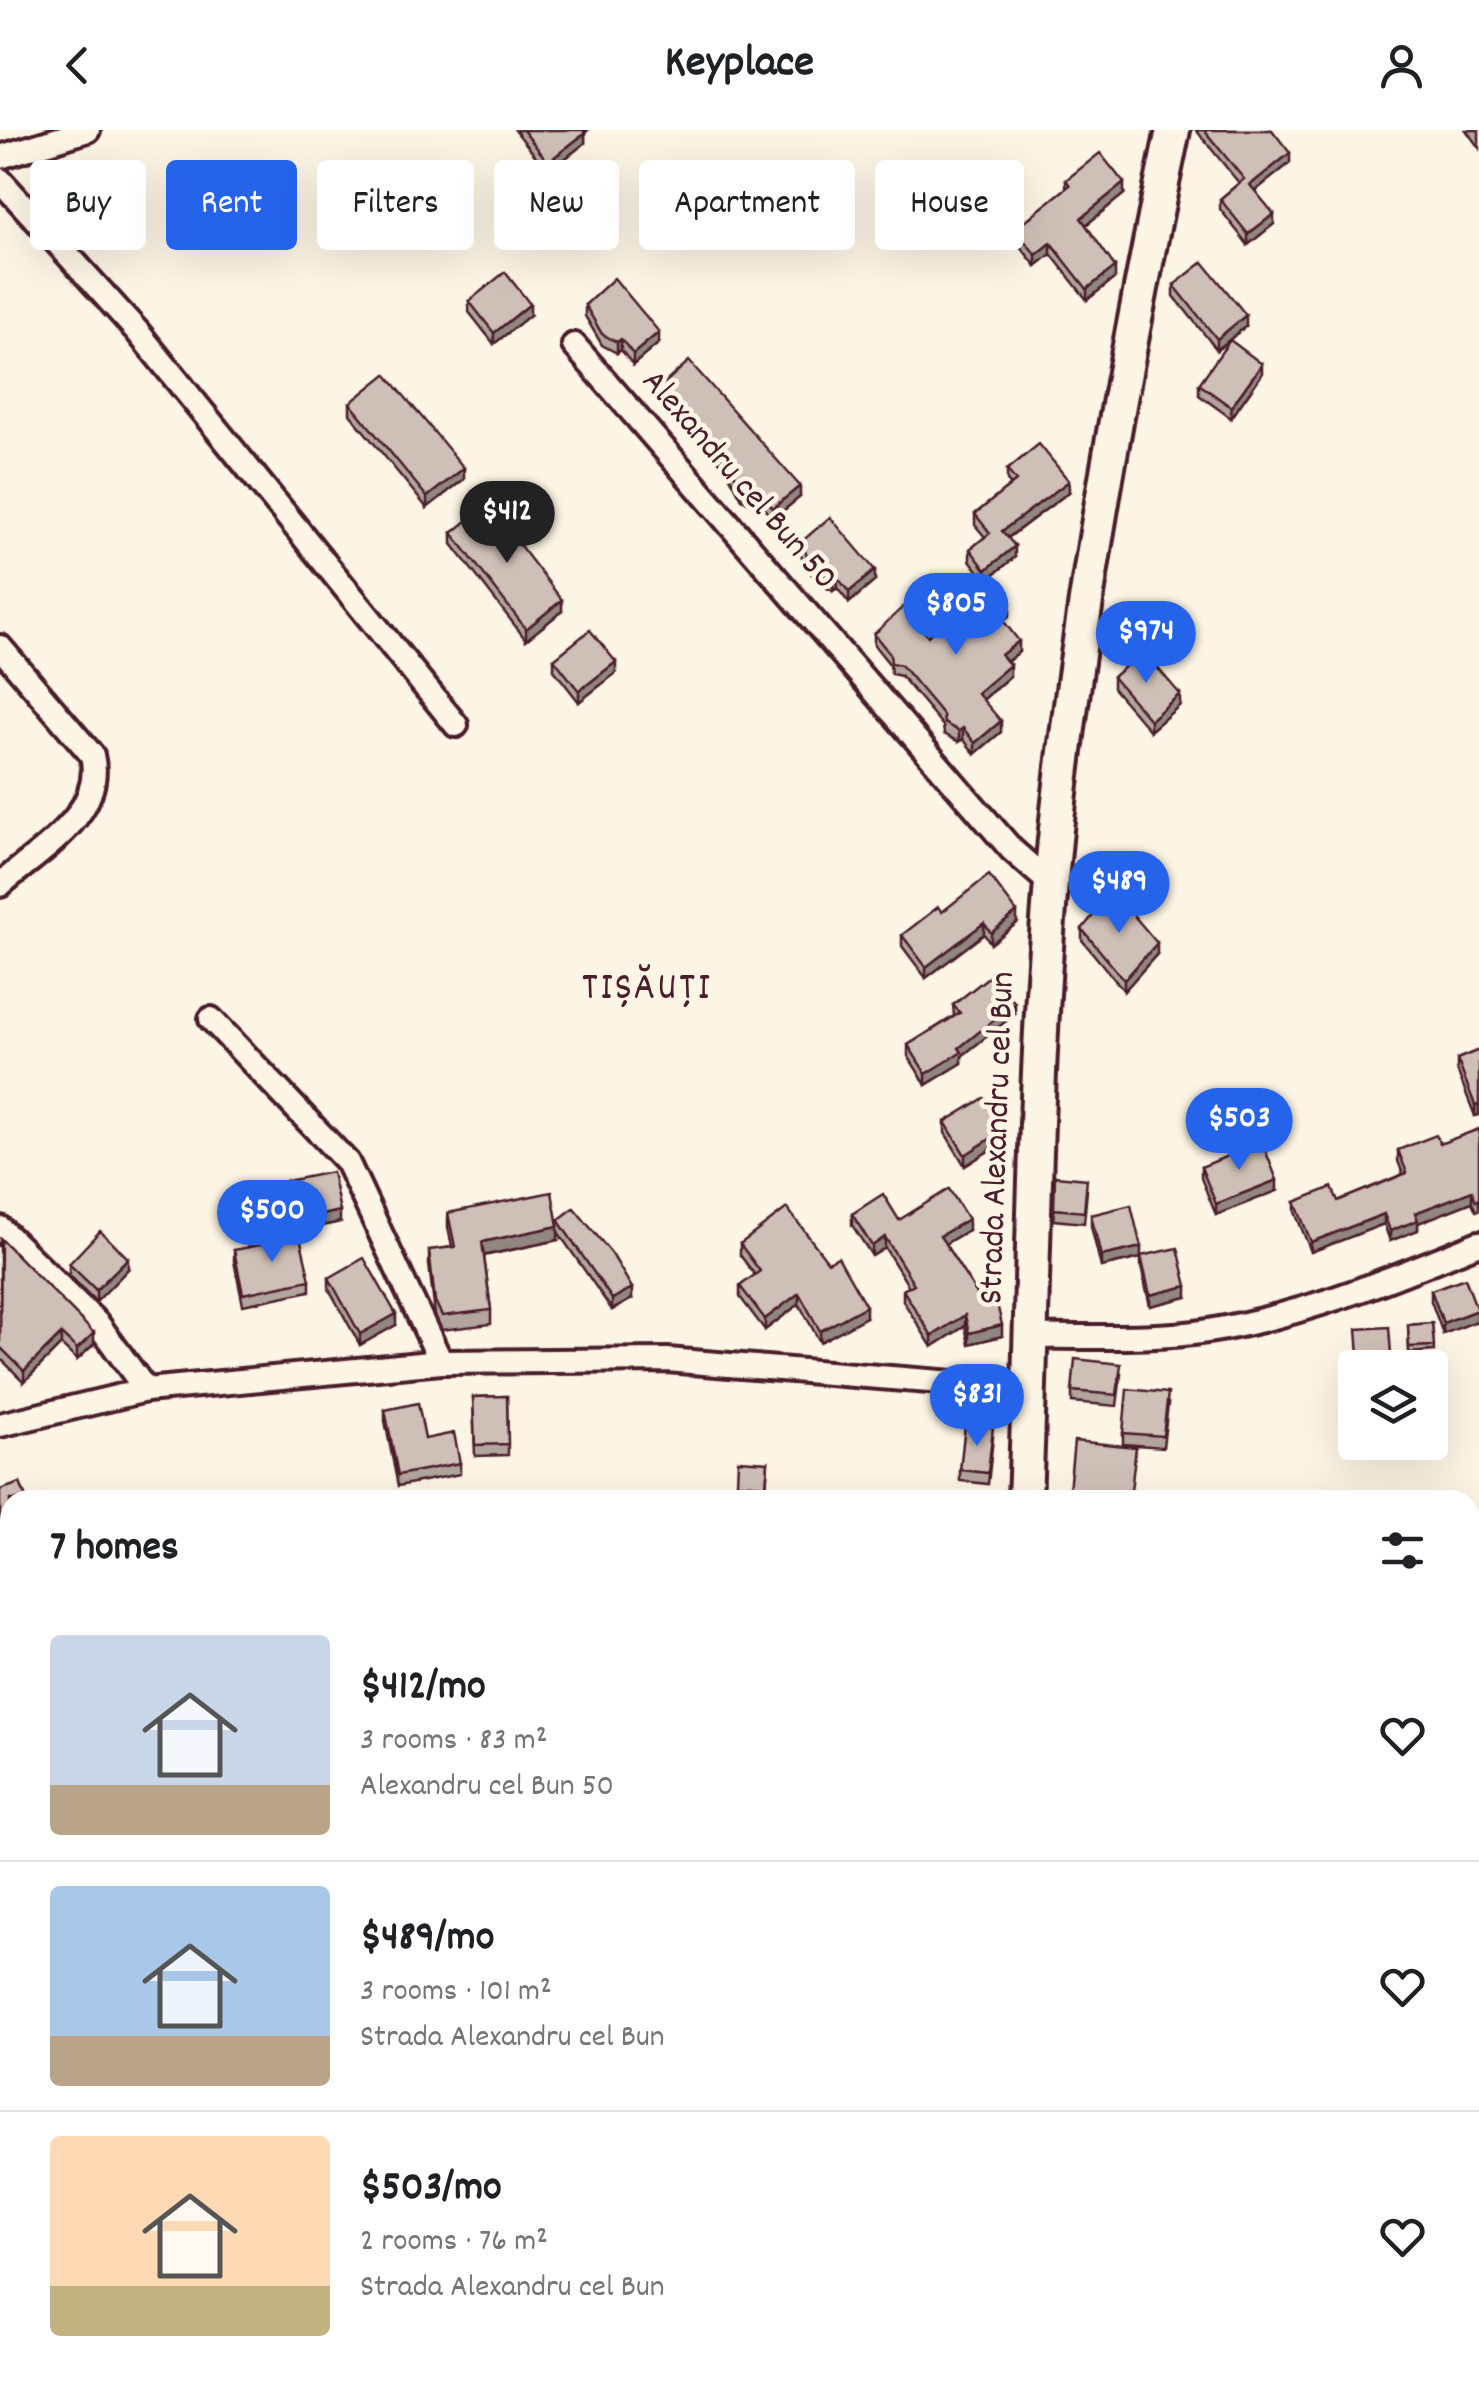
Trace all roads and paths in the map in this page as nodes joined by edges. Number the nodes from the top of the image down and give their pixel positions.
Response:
1 (1173, 130) edge
2 (82, 131) edge
3 (0, 157) edge
4 (0, 180) edge
5 (574, 344) dead end
6 (0, 647) edge
7 (456, 725) dead end
8 (0, 885) edge
9 (1052, 885) junction
10 (211, 1019) dead end
11 (0, 1228) edge
12 (1479, 1242) edge
13 (1031, 1337) junction
14 (442, 1362) junction
15 (1030, 1389) junction
16 (146, 1390) junction
17 (0, 1424) edge
18 (1025, 1490) edge

1 - 9 street, Strada Alexandru cel Bun
2 - 3 street
4 - 7 street
5 - 9 street, Alexandru cel Bun 50
6 - 8 street
9 - 13 street, Strada Alexandru cel Bun
10 - 14 street
11 - 16 street
12 - 13 street
13 - 15 street, Strada Alexandru cel Bun
14 - 15 street
14 - 16 street
15 - 18 street, Strada Alexandru cel Bun
16 - 17 street

